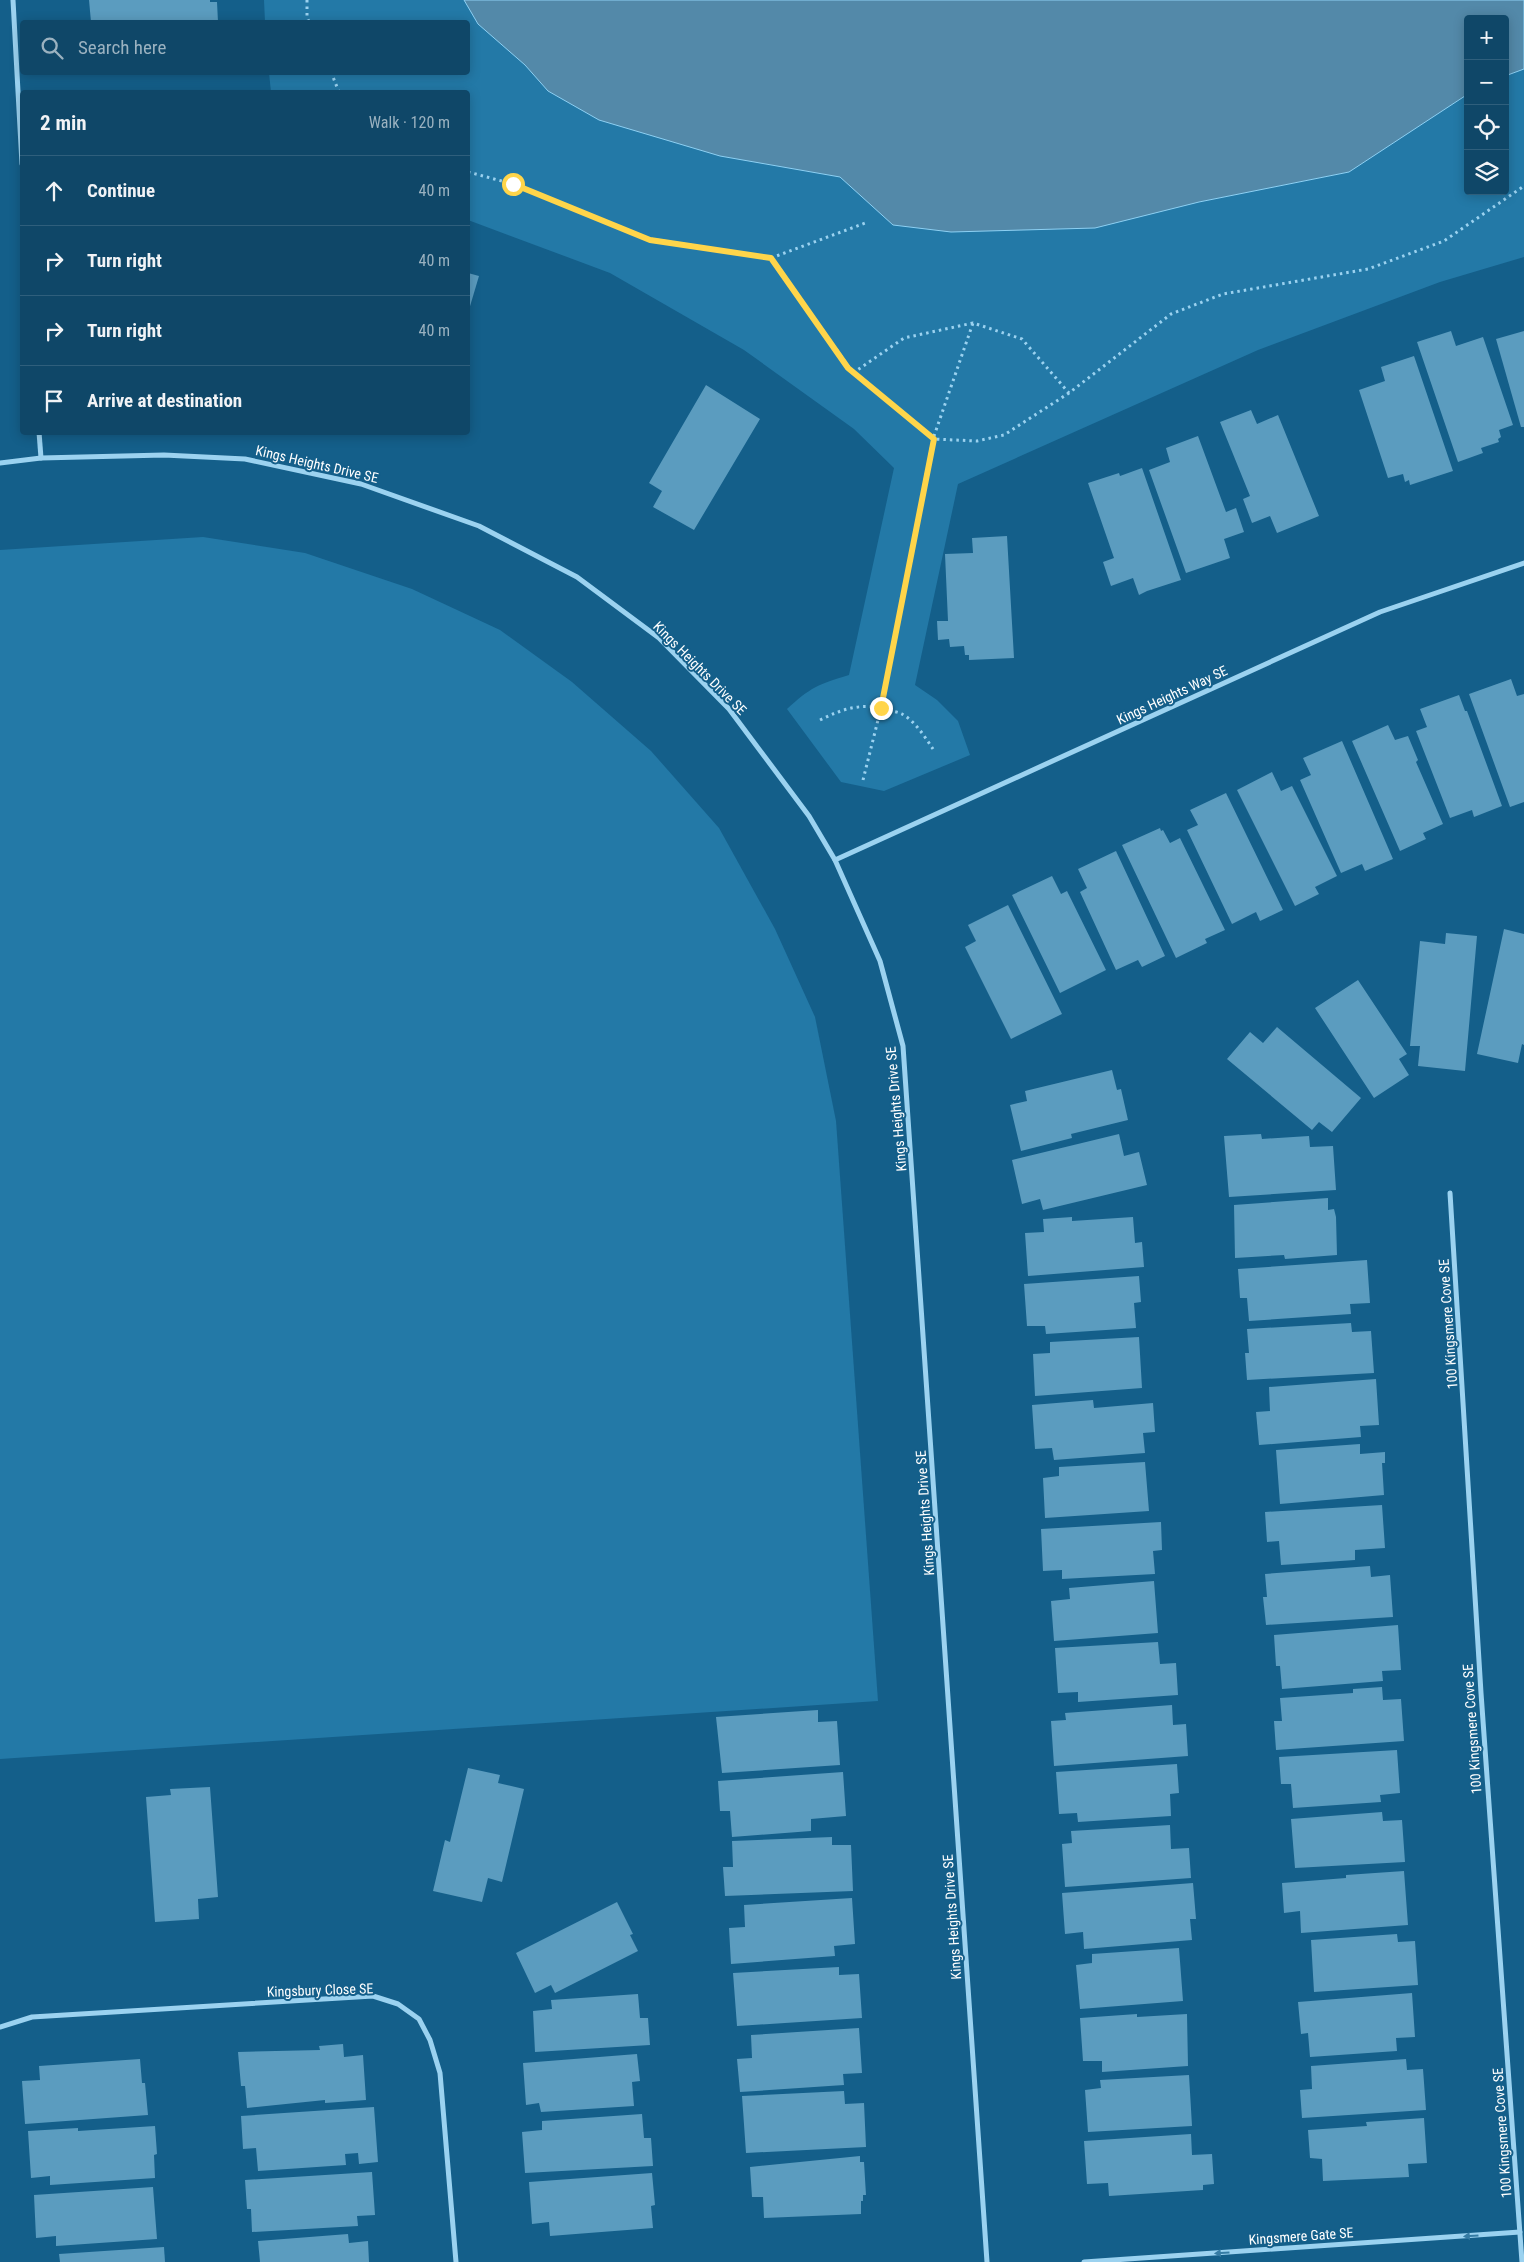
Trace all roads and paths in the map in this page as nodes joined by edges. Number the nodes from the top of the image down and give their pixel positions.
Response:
1 (13, 0) edge
2 (307, 0) edge
3 (308, 20) edge
4 (331, 75) edge
5 (338, 90) edge
6 (20, 128) edge
7 (470, 173) edge
8 (1524, 186) edge
9 (868, 222) dead end
10 (771, 258) junction
11 (973, 323) junction
12 (853, 373) junction
13 (1070, 393) junction
14 (39, 435) edge
15 (934, 439) junction
16 (41, 458) junction
17 (0, 462) edge
18 (1524, 564) edge
19 (881, 708) junction
20 (820, 720) dead end
21 (933, 749) dead end
22 (863, 780) dead end
23 (835, 860) junction
24 (1450, 1194) dead end
25 (0, 2027) edge
26 (1520, 2232) junction
27 (456, 2262) edge
28 (987, 2262) edge
29 (1084, 2262) edge
30 (1522, 2262) edge

1 - 6 street
2 - 3 path
4 - 5 path
7 - 10 path
8 - 13 path
9 - 10 path
10 - 12 path
11 - 12 path
11 - 13 path
11 - 15 path
12 - 15 path
13 - 15 path
14 - 16 street
15 - 19 path
16 - 17 street, Kings Heights Drive SE
16 - 23 street, Kings Heights Drive SE
18 - 23 street, Kings Heights Way SE
19 - 20 path
19 - 21 path
19 - 22 path
23 - 28 street, Kings Heights Drive SE
24 - 26 street, 100 Kingsmere Cove SE
25 - 27 street, Kingsbury Close SE
26 -> 29 street, Kingsmere Gate SE
26 - 30 street, 100 Kingsmere Cove SE

